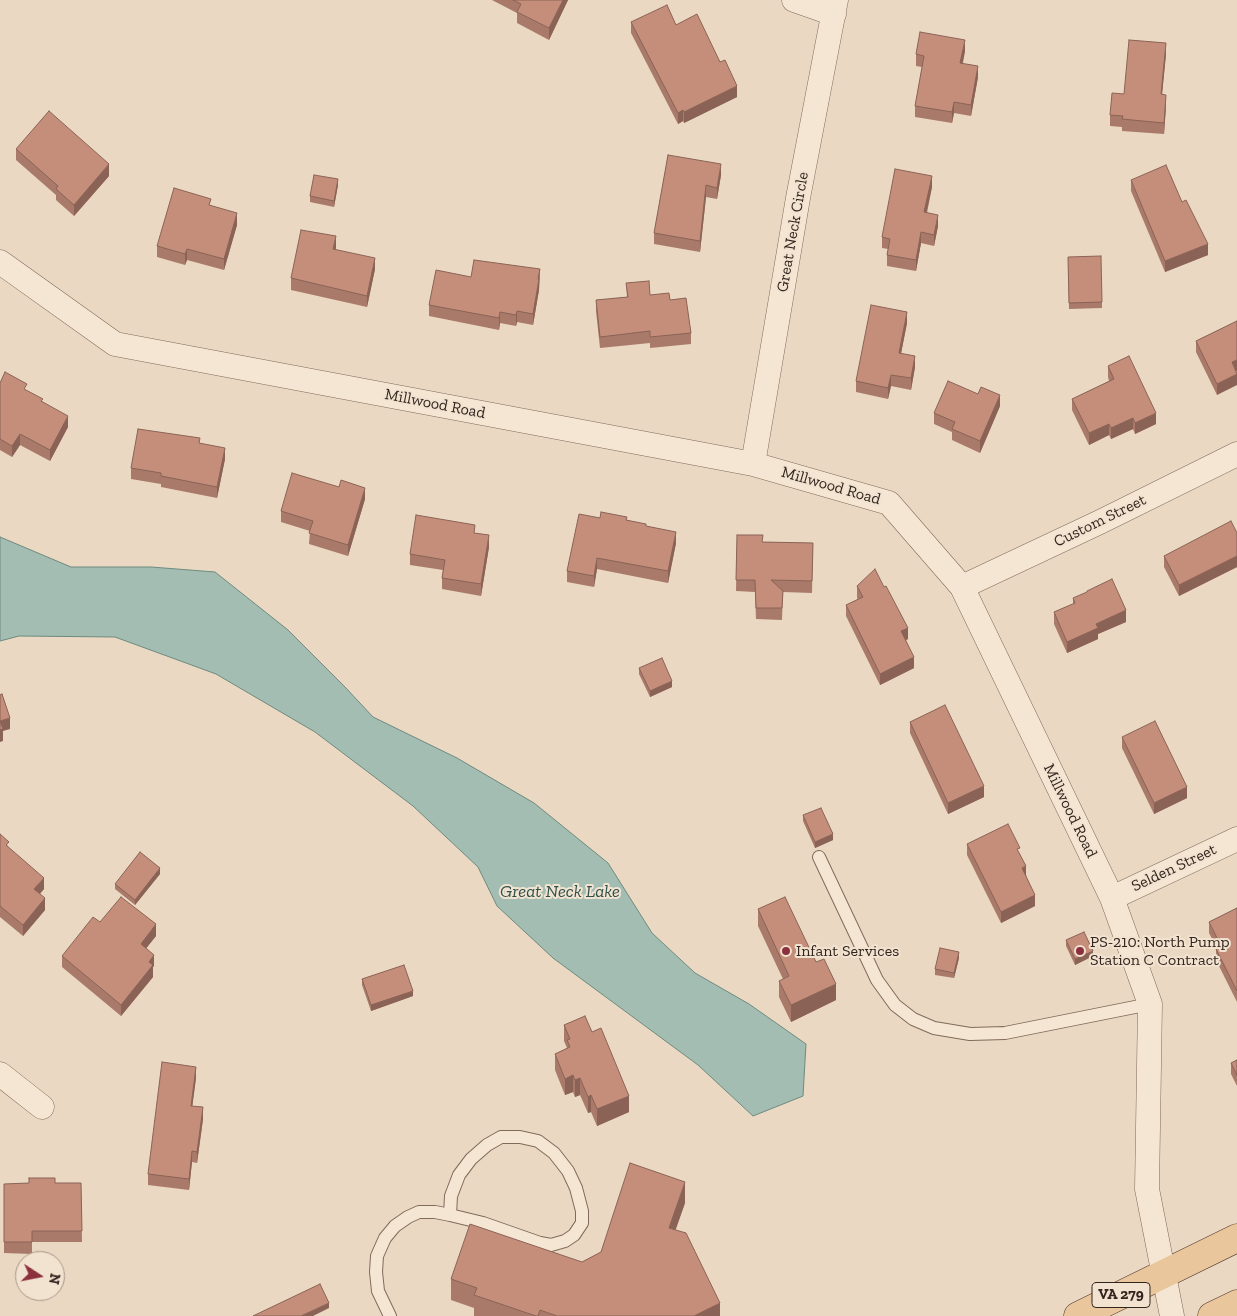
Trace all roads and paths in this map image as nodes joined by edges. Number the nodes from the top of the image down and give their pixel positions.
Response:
1 (794, 0) edge
2 (835, 7) edge
3 (0, 262) edge
4 (1237, 454) edge
5 (753, 464) junction
6 (962, 587) junction
7 (1237, 838) edge
8 (818, 857) dead end
9 (1112, 898) junction
10 (1150, 1004) junction
11 (0, 1074) edge
12 (42, 1107) dead end
13 (450, 1215) junction
14 (1237, 1238) edge
15 (1164, 1275) junction
16 (1237, 1304) edge
17 (390, 1316) edge
18 (1078, 1316) edge
19 (1172, 1316) edge
20 (1212, 1316) edge

1 - 2 street
2 - 5 street, Great Neck Circle
3 - 5 street, Millwood Road
4 - 6 street, Custom Street
5 - 6 street, Millwood Road
6 - 9 street, Millwood Road
7 - 9 street, Selden Street
8 - 10 lane
9 - 10 street, Millwood Road
10 - 15 street, Millwood Road
11 - 12 street
13 - 13 lane
13 - 17 lane
14 - 15 main road, VA 279
15 - 18 main road, VA 279
15 - 19 street, Millwood Road
16 - 20 main road

